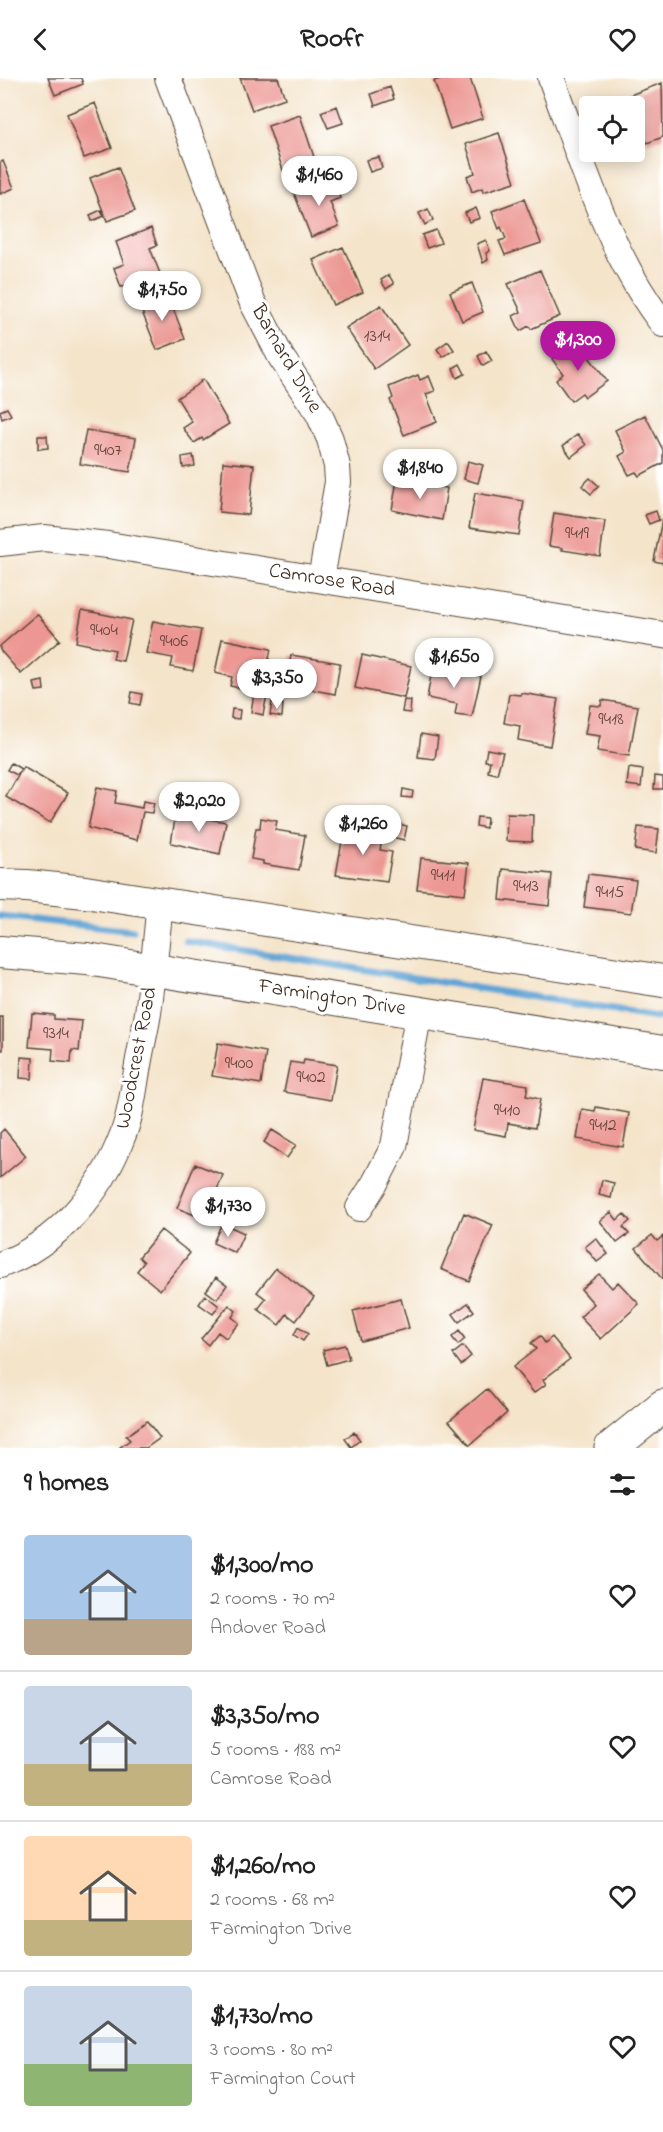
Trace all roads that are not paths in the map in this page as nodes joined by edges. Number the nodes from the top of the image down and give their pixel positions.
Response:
1 (168, 78) edge
2 (550, 78) edge
3 (663, 324) edge
4 (0, 543) edge
5 (321, 579) junction
6 (663, 635) edge
7 (0, 885) edge
8 (160, 904) junction
9 (0, 952) edge
10 (153, 969) junction
11 (663, 981) edge
12 (419, 1012) junction
13 (663, 1052) edge
14 (359, 1208) dead end
15 (0, 1265) edge
16 (663, 1406) edge
17 (611, 1448) edge

1 - 5 street, Barnard Drive
2 - 3 street
4 - 5 street, Camrose Road
5 - 6 street, Camrose Road
7 - 8 street
8 - 10 street, Woodcrest Road
8 - 11 street
9 - 10 street, Farmington Drive
10 - 12 street, Farmington Drive
10 - 15 street, Woodcrest Road
12 - 13 street, Farmington Drive
12 - 14 street
16 - 17 main road

